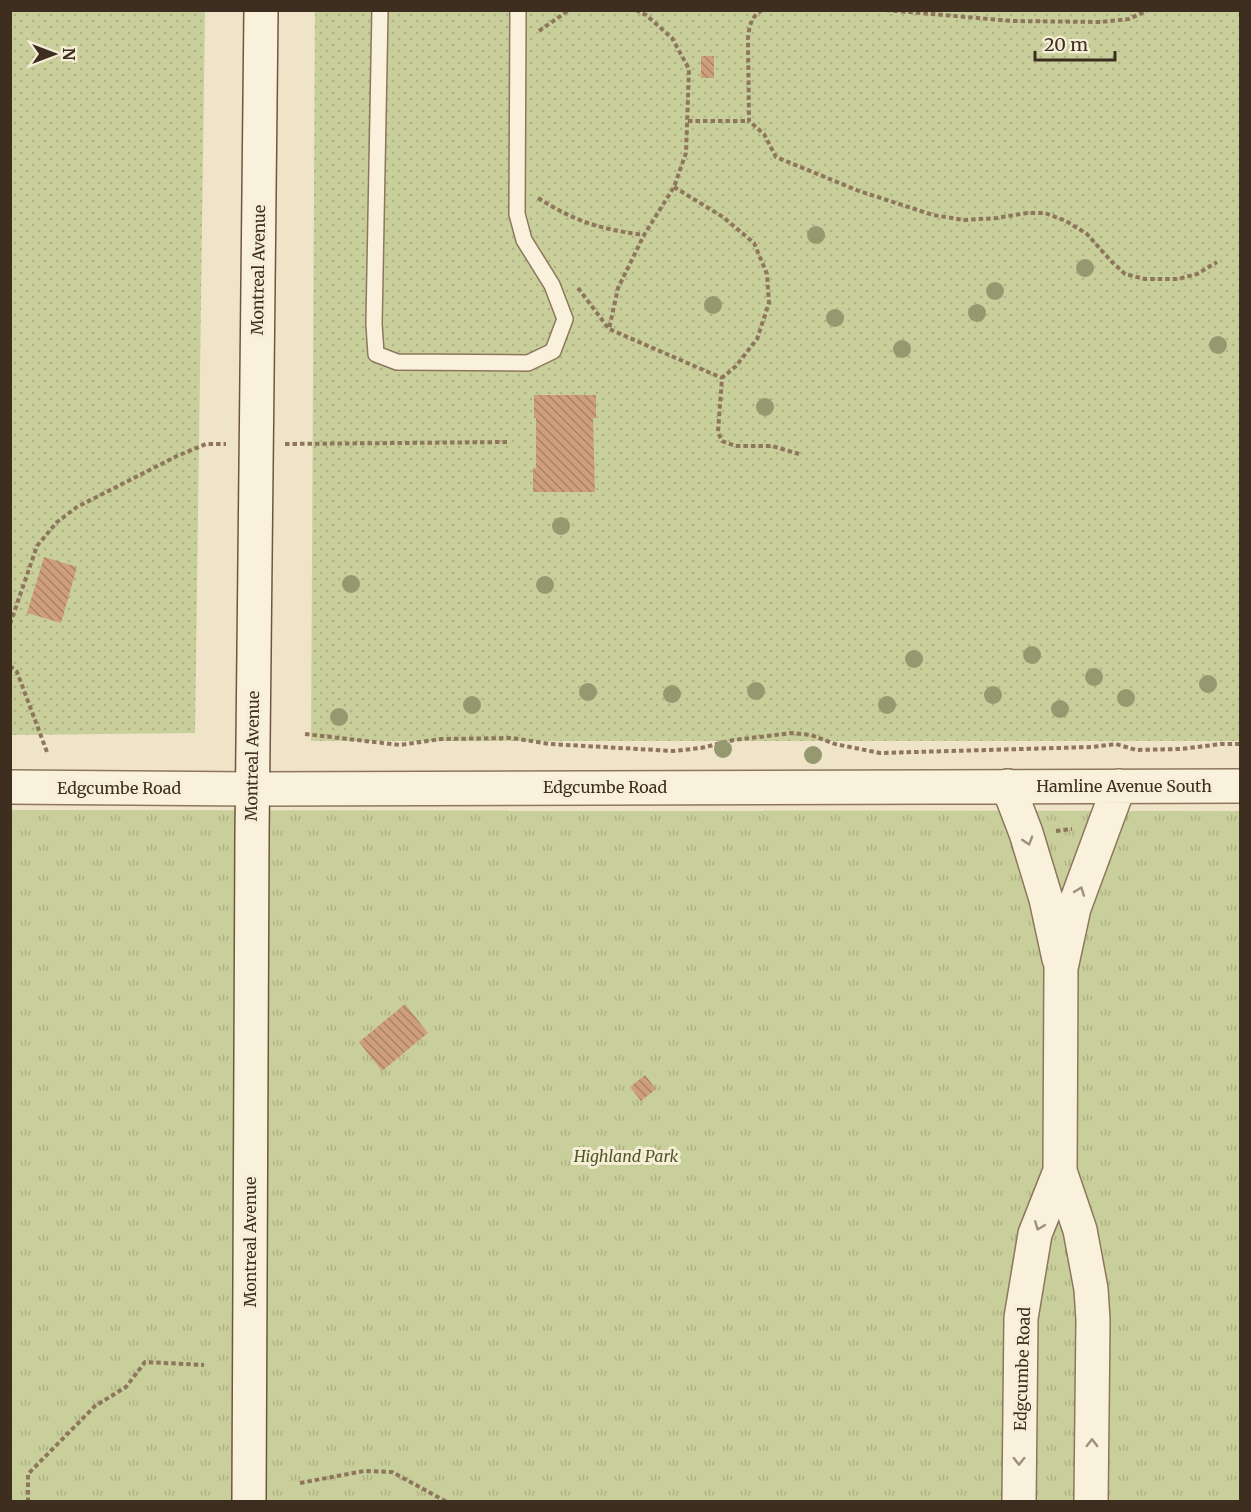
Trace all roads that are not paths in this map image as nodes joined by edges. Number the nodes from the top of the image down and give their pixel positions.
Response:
1 (261, 10) edge
2 (380, 10) edge
3 (518, 10) edge
4 (1008, 786) junction
5 (1119, 786) junction
6 (1240, 786) edge
7 (10, 787) edge
8 (252, 789) junction
9 (1061, 968) junction
10 (1060, 1171) junction
11 (249, 1502) edge
12 (1019, 1502) edge
13 (1091, 1502) edge

1 - 8 street, Montreal Avenue
2 - 3 lane
4 - 5 street, Hamline Avenue South
4 - 8 street, Edgcumbe Road
4 -> 9 street, Edgcumbe Road
5 - 6 street, Hamline Avenue South
9 -> 5 street, Edgcumbe Road
7 - 8 street, Edgcumbe Road
8 - 11 street, Montreal Avenue
9 - 10 street, Edgcumbe Road
10 -> 12 street, Edgcumbe Road
13 -> 10 street, Edgcumbe Road

